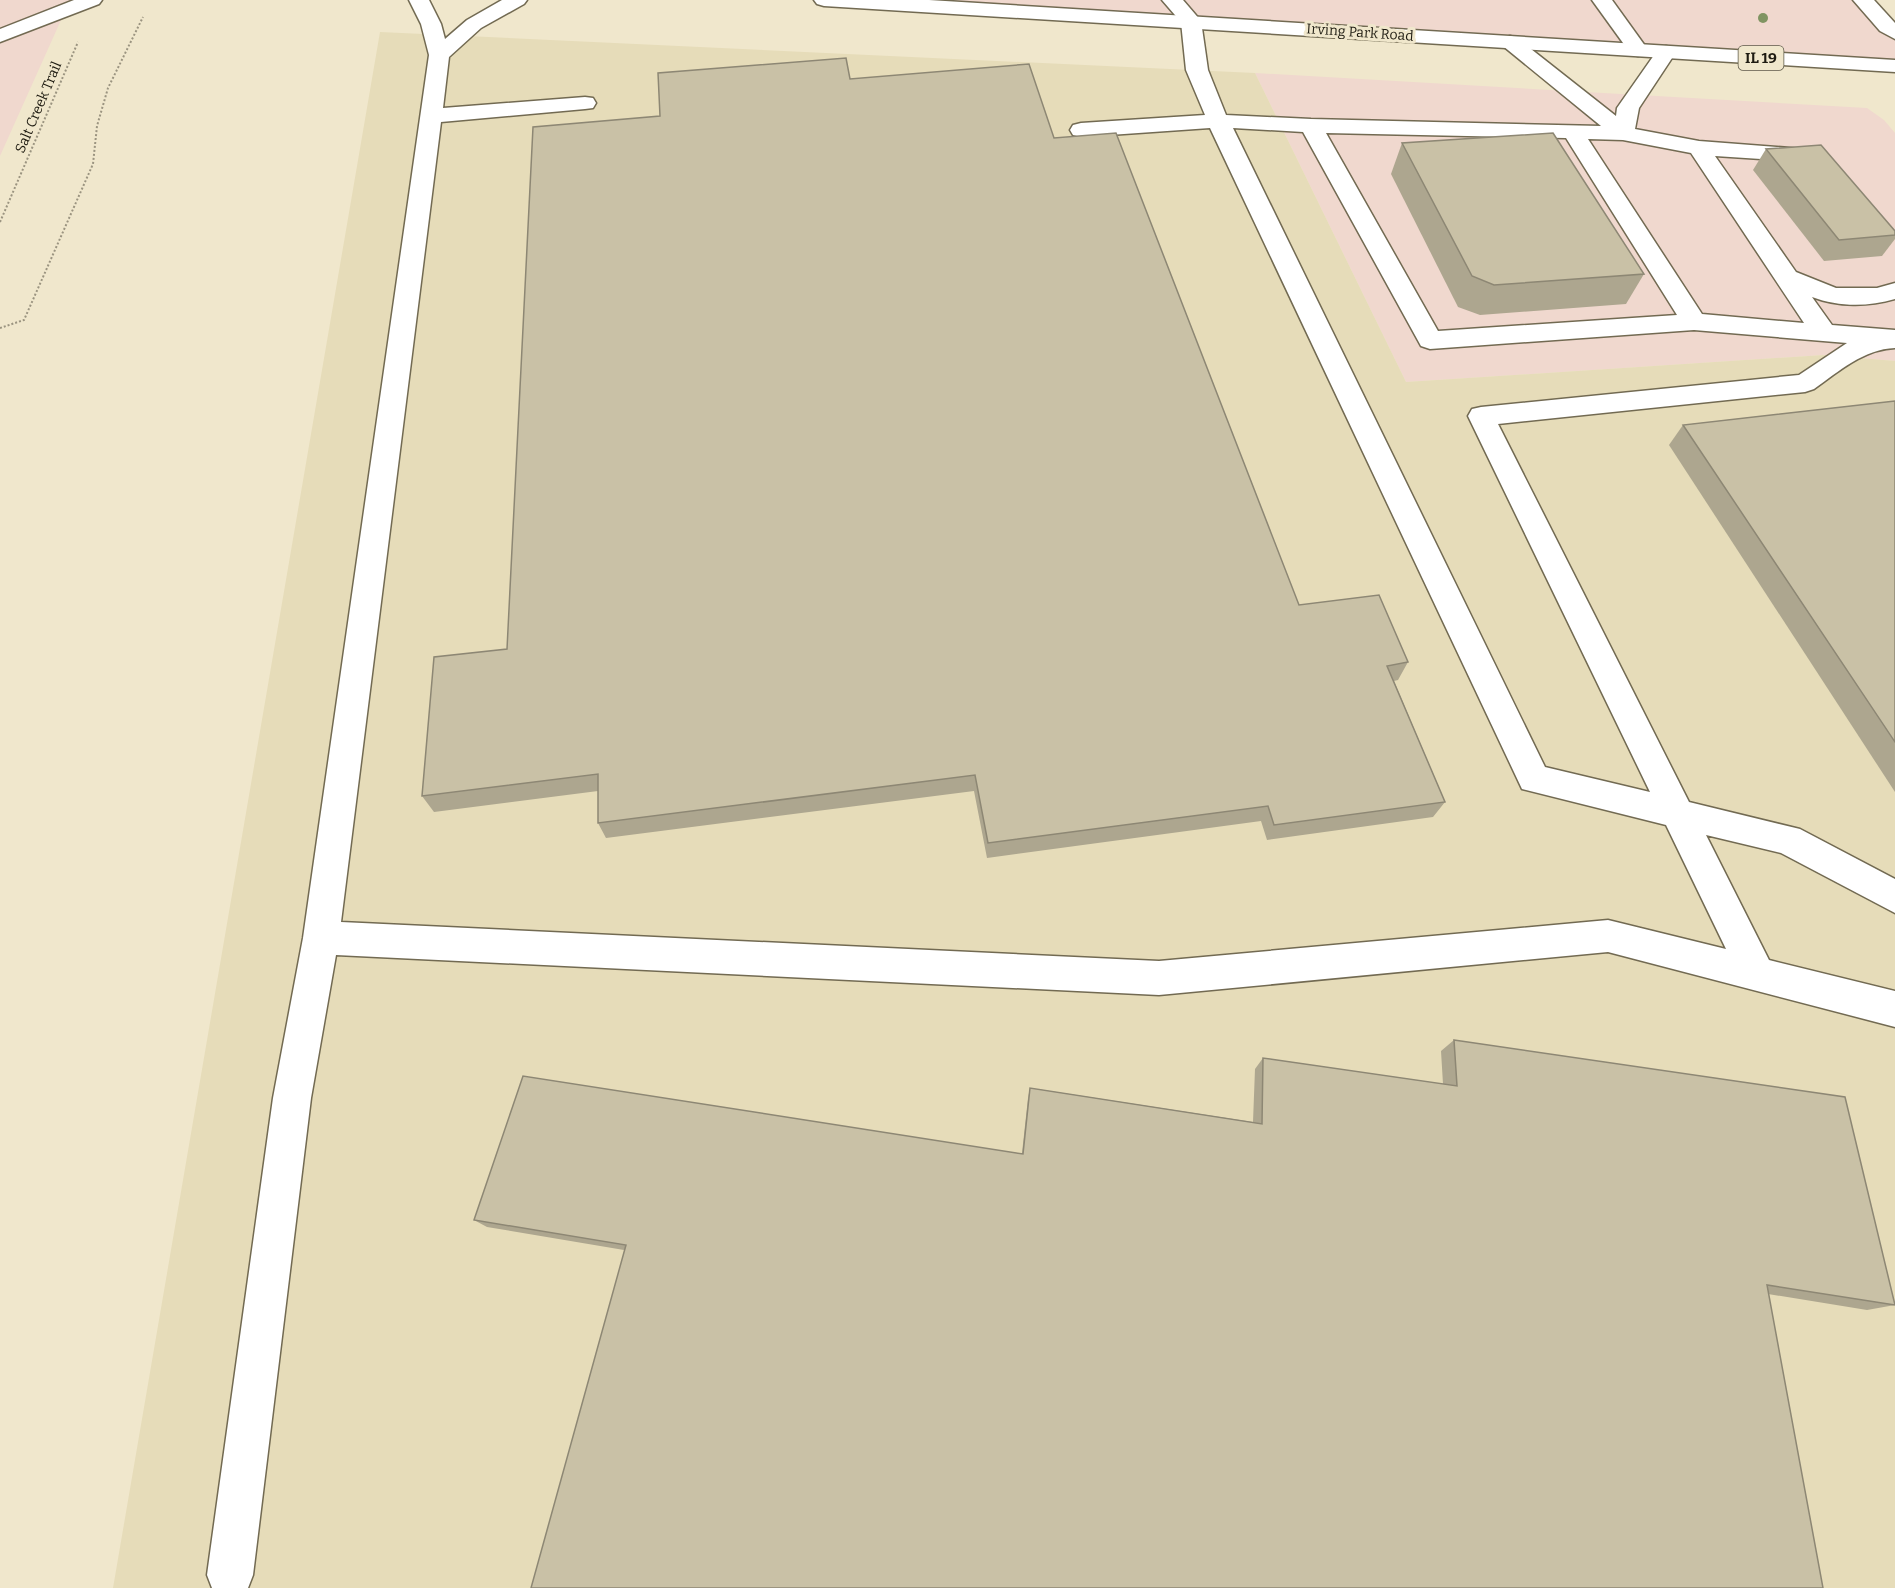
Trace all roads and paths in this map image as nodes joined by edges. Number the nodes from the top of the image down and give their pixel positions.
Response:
1 (92, 0) edge
2 (419, 0) edge
3 (517, 0) edge
4 (824, 0) edge
5 (1172, 0) edge
6 (1602, 0) edge
7 (1863, 0) edge
8 (1195, 10) edge
9 (143, 17) dead end
10 (1895, 33) edge
11 (0, 36) edge
12 (79, 38) dead end
13 (1510, 42) junction
14 (1638, 50) junction
15 (1666, 52) junction
16 (439, 55) junction
17 (1895, 66) edge
18 (585, 103) dead end
19 (430, 116) junction
20 (1218, 122) junction
21 (1311, 126) junction
22 (1081, 130) dead end
23 (1574, 132) junction
24 (1623, 133) junction
25 (1699, 148) junction
26 (1828, 156) edge
27 (0, 222) edge
28 (1787, 278) junction
29 (1895, 291) edge
30 (1694, 322) junction
31 (0, 328) edge
32 (1824, 333) junction
33 (1889, 338) edge
34 (1677, 813) junction
35 (1895, 897) edge
36 (321, 938) junction
37 (1757, 974) junction
38 (1895, 1009) edge
39 (230, 1575) dead end

1 - 11 main road
2 - 16 main road
3 - 16 main road
4 - 8 main road, Irving Park Road / IL 19
5 - 8 main road
6 - 14 main road
7 - 10 main road
8 - 13 main road, Irving Park Road / IL 19
8 - 20 main road
9 - 31 path
12 - 27 path, Salt Creek Trail
13 - 14 main road, Irving Park Road / IL 19
13 - 24 main road
14 - 15 main road, Irving Park Road / IL 19
15 - 17 main road, Irving Park Road / IL 19
15 - 24 main road
16 - 19 main road
18 - 19 main road
19 - 36 main road
20 - 21 main road
20 - 22 main road
20 - 34 main road
21 - 23 main road
21 - 30 main road
23 - 24 main road
23 - 30 main road
24 - 25 main road
25 - 26 main road
25 - 28 main road
28 - 29 main road
28 - 32 main road
30 - 32 main road
32 - 33 main road
33 - 34 main road
34 - 35 main road
34 - 37 main road
36 - 37 main road
36 - 39 main road
37 - 38 main road

